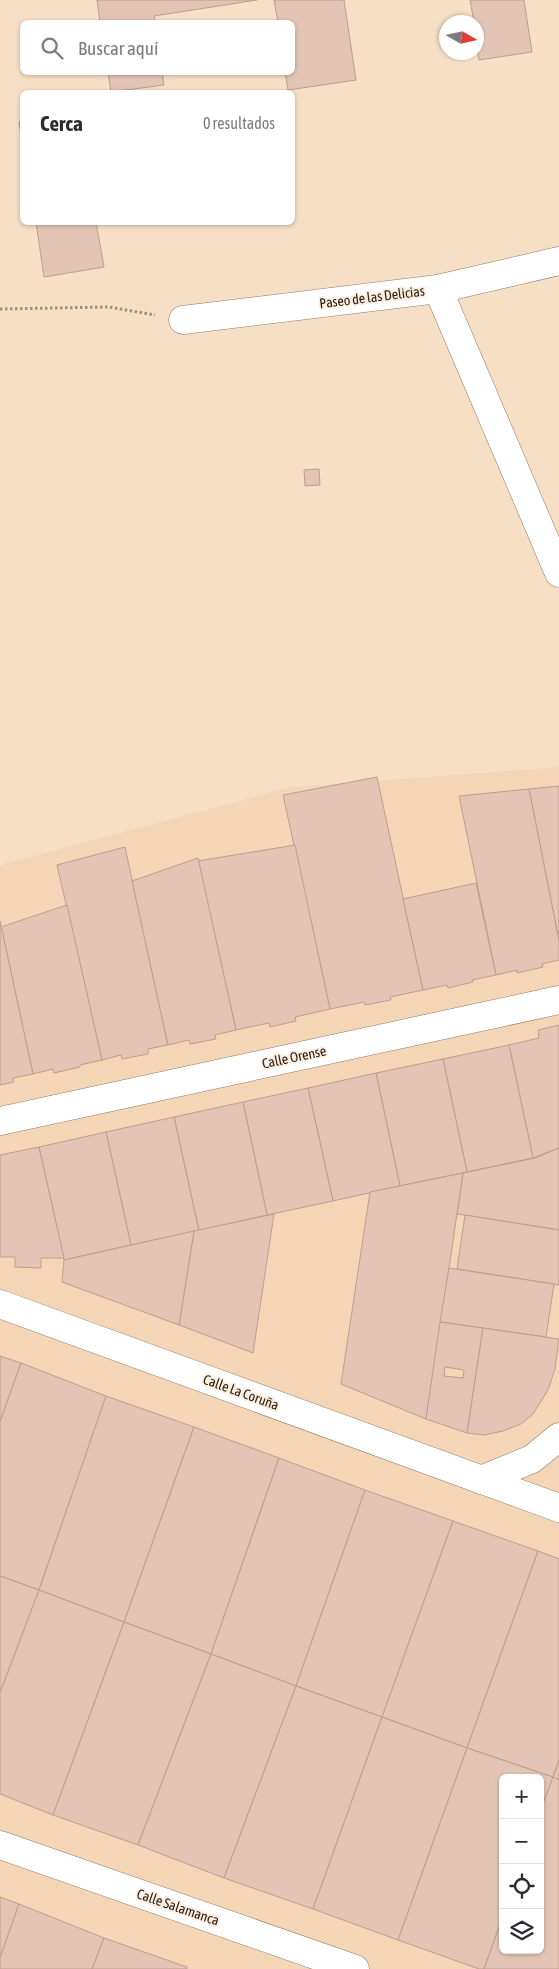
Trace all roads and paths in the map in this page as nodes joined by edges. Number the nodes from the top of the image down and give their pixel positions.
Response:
1 (559, 261) edge
2 (438, 290) junction
3 (0, 309) edge
4 (183, 320) joint
5 (559, 573) edge
6 (559, 1000) edge
7 (0, 1121) edge
8 (0, 1304) edge
9 (559, 1437) edge
10 (481, 1480) junction
11 (559, 1508) edge
12 (0, 1845) edge
13 (355, 1969) edge

1 - 2 street, Paseo de las Delicias
2 - 4 street, Paseo de las Delicias
2 - 5 street
3 - 4 path
6 - 7 street, Calle Orense
8 - 10 street, Calle La Coruña
9 - 10 street
10 - 11 street, Calle La Coruña
12 - 13 street, Calle Salamanca

